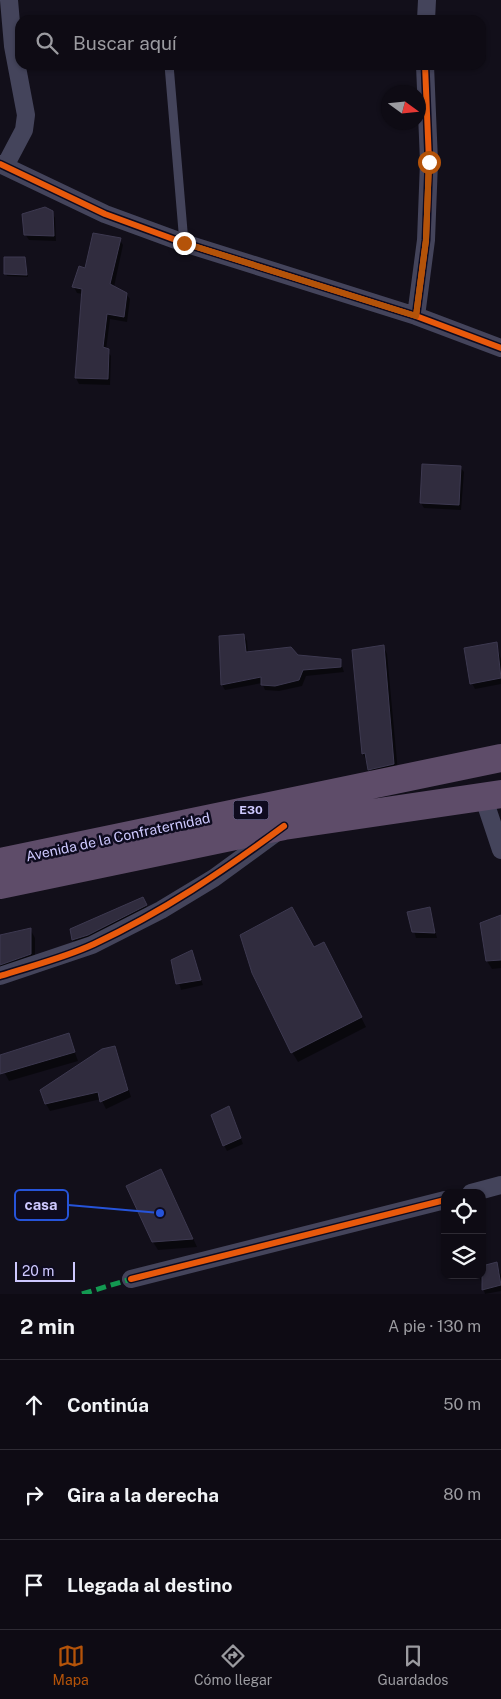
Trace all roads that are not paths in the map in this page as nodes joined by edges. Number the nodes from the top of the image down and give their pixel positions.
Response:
1 (9, 0) edge
2 (427, 0) edge
3 (426, 15) edge
4 (15, 57) edge
5 (18, 70) edge
6 (169, 70) edge
7 (426, 70) edge
8 (2, 165) edge
9 (184, 243) junction
10 (416, 316) junction
11 (501, 348) edge
12 (501, 758) edge
13 (492, 795) edge
14 (284, 826) junction
15 (501, 850) edge
16 (0, 862) edge
17 (0, 885) edge
18 (0, 976) edge
19 (501, 1185) edge
20 (486, 1189) edge
21 (441, 1201) edge
22 (131, 1279) dead end

1 - 4 street
2 - 3 street
5 - 8 street
6 - 9 lane
7 - 10 street
8 - 9 street
9 - 10 street
10 - 11 street
12 - 16 highway, Avenida de la Confraternidad / E30
13 - 14 highway, Avenida de la Confraternidad / E30
13 - 15 street
14 - 17 highway, Avenida de la Confraternidad / E30
14 - 18 street
19 - 20 street
21 - 22 street

